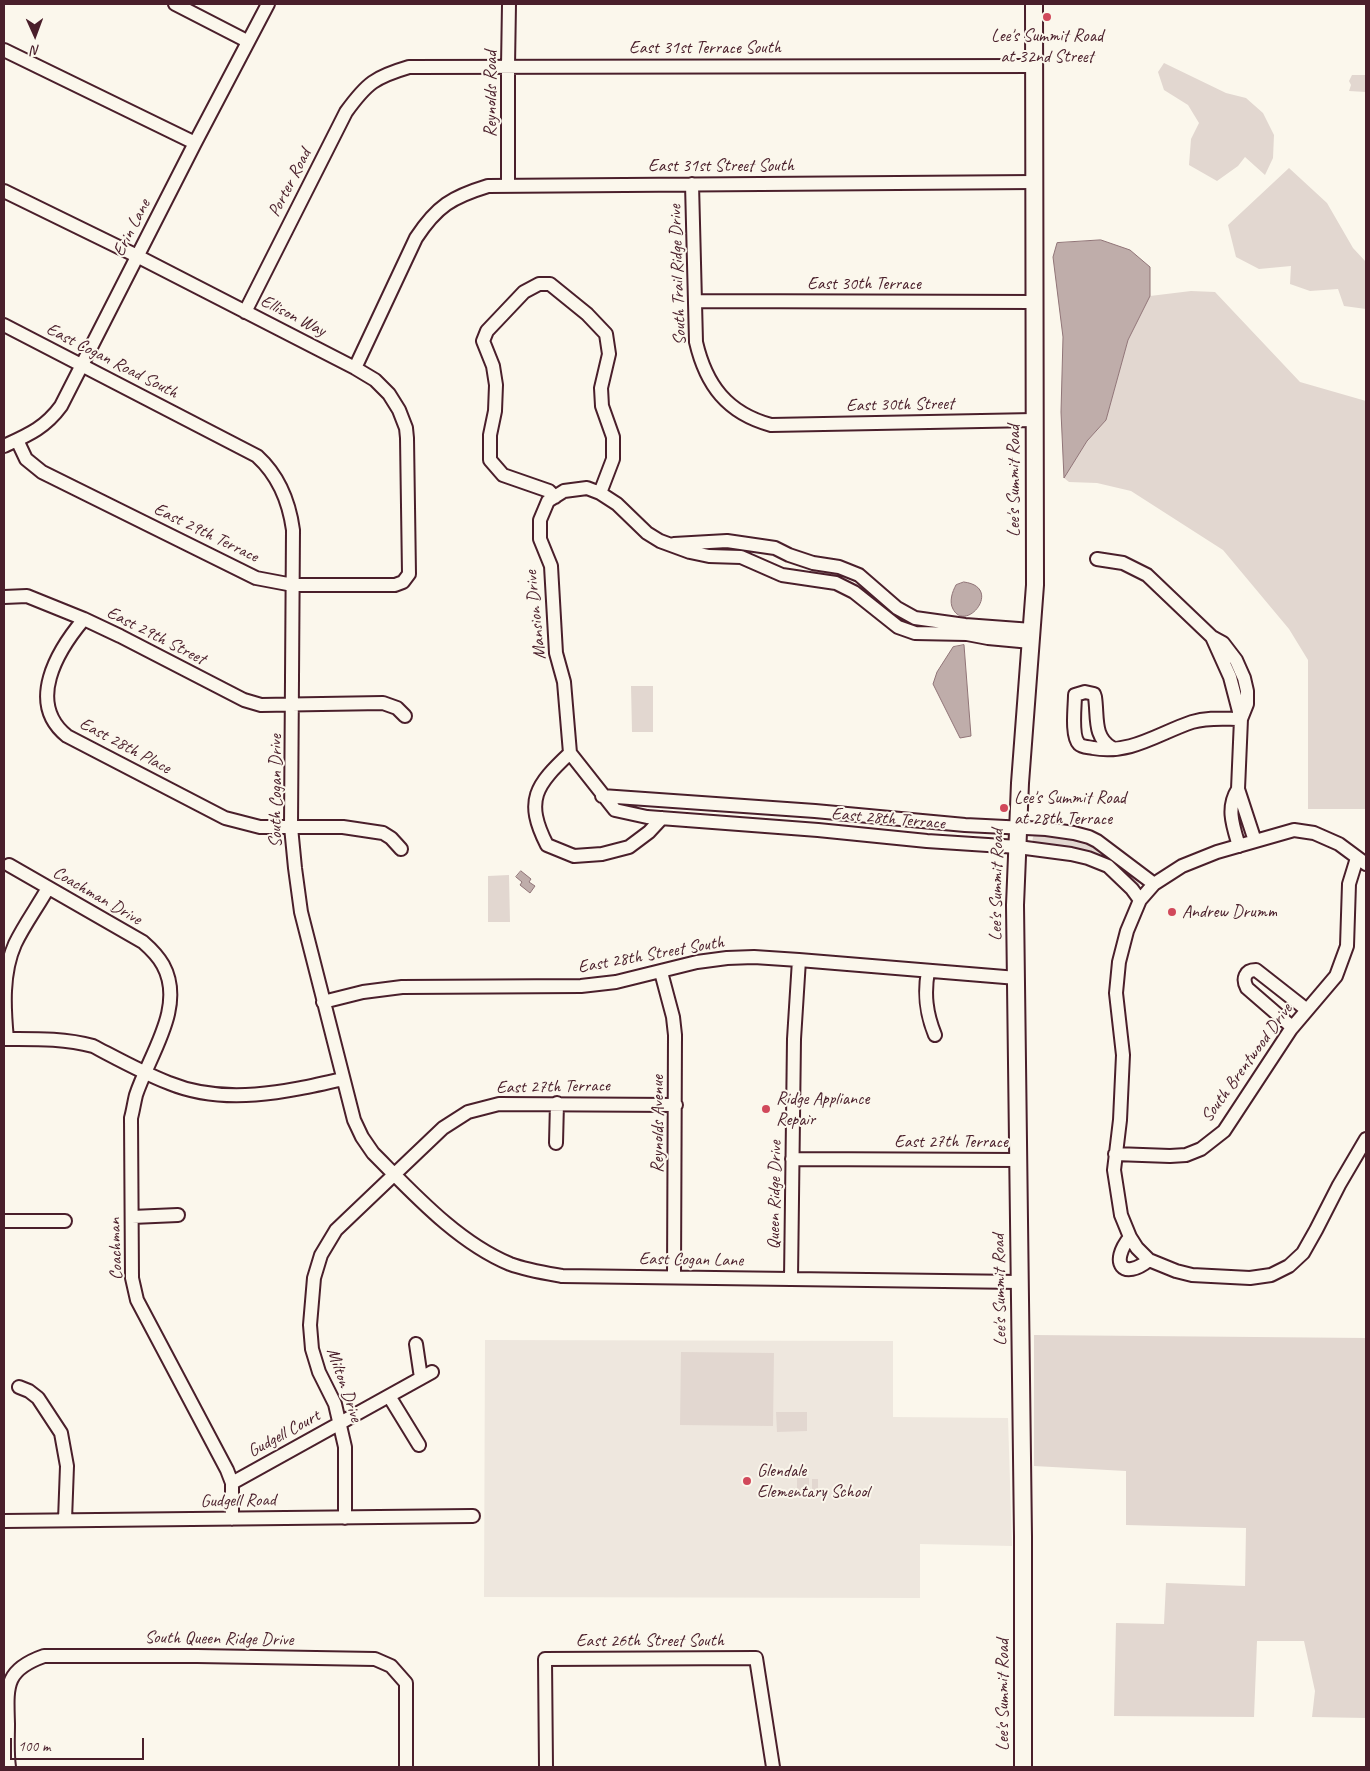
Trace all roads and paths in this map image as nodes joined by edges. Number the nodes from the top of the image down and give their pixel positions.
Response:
1 (175, 4) edge
2 (268, 4) edge
3 (509, 4) edge
4 (1034, 4) edge
5 (247, 41) junction
6 (4, 50) edge
7 (508, 66) junction
8 (1034, 66) junction
9 (378, 79) joint
10 (194, 143) junction
11 (1034, 182) junction
12 (692, 184) junction
13 (508, 185) junction
14 (4, 191) edge
15 (137, 256) junction
16 (695, 302) junction
17 (1034, 302) junction
18 (245, 312) junction
19 (4, 325) edge
20 (82, 364) junction
21 (355, 368) junction
22 (1034, 420) junction
23 (766, 423) joint
24 (204, 429) joint
25 (17, 440) junction
26 (4, 446) edge
27 (600, 493) junction
28 (555, 496) junction
29 (660, 541) junction
30 (1097, 559) dead end
31 (404, 580) joint
32 (293, 585) junction
33 (4, 597) edge
34 (84, 619) junction
35 (1031, 636) junction
36 (293, 705) junction
37 (405, 716) dead end
38 (1241, 719) junction
39 (1112, 748) junction
40 (570, 753) junction
41 (1238, 789) junction
42 (602, 796) junction
43 (662, 818) junction
44 (291, 827) junction
45 (1018, 828) junction
46 (1255, 841) junction
47 (1239, 846) junction
48 (1018, 847) junction
49 (401, 849) dead end
50 (1361, 861) edge
51 (9, 865) dead end
52 (1154, 884) junction
53 (48, 888) junction
54 (1140, 900) junction
55 (800, 960) junction
56 (162, 964) joint
57 (928, 971) junction
58 (661, 972) junction
59 (1016, 978) junction
60 (323, 1002) junction
61 (1307, 1010) junction
62 (1292, 1027) junction
63 (935, 1036) dead end
64 (5, 1039) edge
65 (145, 1073) junction
66 (343, 1079) junction
67 (557, 1103) junction
68 (676, 1105) junction
69 (1366, 1139) edge
70 (556, 1143) dead end
71 (1115, 1154) junction
72 (792, 1159) junction
73 (1018, 1160) junction
74 (394, 1174) junction
75 (178, 1215) dead end
76 (132, 1217) junction
77 (4, 1221) edge
78 (65, 1221) dead end
79 (1130, 1237) junction
80 (1150, 1260) junction
81 (674, 1278) junction
82 (791, 1279) junction
83 (1020, 1282) junction
84 (416, 1344) dead end
85 (19, 1387) dead end
86 (389, 1396) junction
87 (340, 1423) junction
88 (419, 1445) dead end
89 (232, 1483) junction
90 (473, 1516) dead end
91 (345, 1518) junction
92 (232, 1519) junction
93 (65, 1520) junction
94 (4, 1521) edge
95 (9, 1767) edge
96 (406, 1767) edge
97 (546, 1767) edge
98 (773, 1767) edge
99 (1023, 1767) edge

1 - 5 street
2 - 5 street, Erin Lane
3 - 7 street, Reynolds Road
4 - 8 main road, Lee's Summit Road
5 - 10 street, Erin Lane
6 - 10 street
7 - 8 street, East 31st Terrace South
7 - 9 street, East 31st Terrace South
7 - 13 street, Reynolds Road
8 - 11 main road, Lee's Summit Road
9 - 18 street, Porter Road
10 - 15 street, Erin Lane
11 - 12 street, East 31st Street South
11 - 17 main road, Lee's Summit Road
12 - 13 street, East 31st Street South
12 - 16 street, South Trail Ridge Drive
13 - 21 street, East 31st Street South
14 - 15 street, Ellison Way
15 - 18 street, Ellison Way
15 - 20 street, Erin Lane
16 - 17 street, East 30th Terrace
16 - 23 street, South Trail Ridge Drive
17 - 22 main road, Lee's Summit Road
18 - 21 street, Ellison Way
19 - 20 street, East Cogan Road South
20 - 24 street, East Cogan Road South
20 - 25 street, Erin Lane
21 - 31 street, Ellison Way
22 - 23 street, East 30th Street
22 - 35 main road, Lee's Summit Road
24 - 32 street, South Cogan Drive
25 - 26 street, Erin Lane
25 - 32 street, East 29th Terrace
27 - 28 street
27 - 28 street
27 - 29 street
28 - 40 street, Mansion Drive
29 - 35 street
29 - 35 street
30 - 38 street
31 - 32 street, East 29th Terrace
32 - 36 street, South Cogan Drive
33 - 34 street, East 29th Street
34 - 36 street, East 29th Street
34 - 44 street, East 28th Place
35 - 45 main road, Lee's Summit Road
36 - 37 street, East 29th Street
36 - 44 street, South Cogan Drive
38 - 39 street
38 - 41 street
39 - 39 street
40 - 42 street, East 28th Terrace
40 - 43 street
41 - 46 street
41 - 47 street
42 - 43 street, East 28th Terrace
42 - 45 street, East 28th Terrace
43 - 48 street, East 28th Terrace
44 - 49 street, East 28th Place
44 - 60 street, South Cogan Drive
45 - 48 main road, Lee's Summit Road
45 - 52 street, East 28th Terrace
46 - 47 street
46 - 50 street
47 - 52 street
48 - 54 street, East 28th Terrace
48 - 59 main road, Lee's Summit Road
50 - 61 street, South Brentwood Drive
51 - 53 street, Coachman Drive
52 - 54 street
53 - 56 street, Coachman Drive
53 - 64 street
54 - 71 street
55 - 57 street, East 28th Street South
55 - 58 street, East 28th Street South
55 - 72 street, Queen Ridge Drive
56 - 65 street, Coachman
57 - 59 street, East 28th Street South
57 - 63 street
58 - 60 street, East 28th Street South
58 - 68 street, Reynolds Avenue
59 - 73 main road, Lee's Summit Road
60 - 66 street, South Cogan Drive
61 - 62 street, South Brentwood Drive
61 - 62 street
62 - 71 street, South Brentwood Drive
64 - 65 street
65 - 66 street
65 - 76 street, Coachman
66 - 74 street, South Cogan Drive
67 - 68 street, East 27th Terrace
67 - 70 street
67 - 74 street, East 27th Terrace
68 - 81 street, Reynolds Avenue
69 - 80 street
71 - 79 street
72 - 73 street, East 27th Terrace
72 - 82 street, Queen Ridge Drive
73 - 83 main road, Lee's Summit Road
74 - 81 street, East Cogan Lane
74 - 87 street, Milton Drive
75 - 76 street
76 - 89 street, Coachman
77 - 78 street
79 - 80 street
79 - 80 street
81 - 82 street, East Cogan Lane
82 - 83 street, East Cogan Lane
83 - 99 main road, Lee's Summit Road
84 - 86 street, Gudgell Court
85 - 93 street
86 - 87 street, Gudgell Court
86 - 88 street
87 - 89 street, Gudgell Court
87 - 91 street, Milton Drive
89 - 92 street, Coachman
90 - 91 street, Gudgell Road
91 - 92 street, Gudgell Road
92 - 93 street, Gudgell Road
93 - 94 street, Gudgell Road
95 - 96 street, South Queen Ridge Drive
97 - 98 street, East 26th Street South

